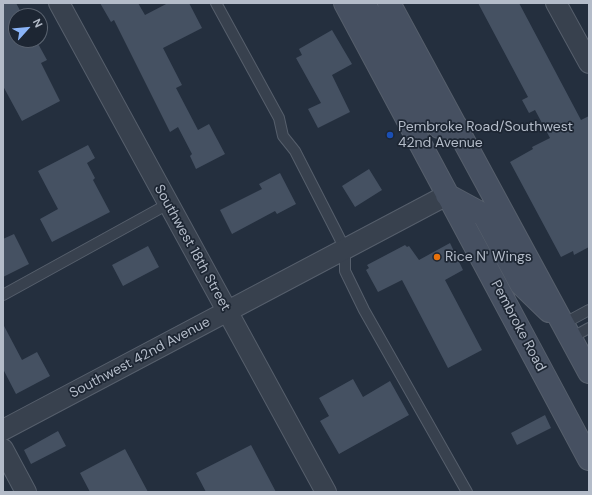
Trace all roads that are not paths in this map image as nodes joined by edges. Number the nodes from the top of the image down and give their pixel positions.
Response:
1 (59, 3) edge
2 (216, 3) edge
3 (345, 3) edge
4 (363, 3) edge
5 (389, 3) edge
6 (556, 3) edge
7 (589, 63) edge
8 (456, 126) junction
9 (447, 195) junction
10 (168, 204) junction
11 (345, 250) junction
12 (3, 295) edge
13 (589, 310) edge
14 (227, 312) junction
15 (574, 330) edge
16 (589, 372) edge
17 (3, 430) edge
18 (3, 449) edge
19 (589, 459) edge
20 (26, 492) edge
21 (326, 492) edge
22 (467, 492) edge

1 - 10 street, Southwest 18th Street
2 - 11 lane
3 - 9 main road, Pembroke Road
4 - 8 main road
5 - 8 main road
6 - 7 street
8 - 15 main road
9 - 11 street, Southwest 42nd Avenue
9 - 15 main road
9 - 19 main road, Pembroke Road
10 - 12 lane
10 - 14 street, Southwest 18th Street
11 - 14 street, Southwest 42nd Avenue
11 - 22 lane
13 - 15 lane
14 - 17 street, Southwest 42nd Avenue
14 - 21 street, Southwest 18th Street
15 - 16 main road
18 - 20 street

